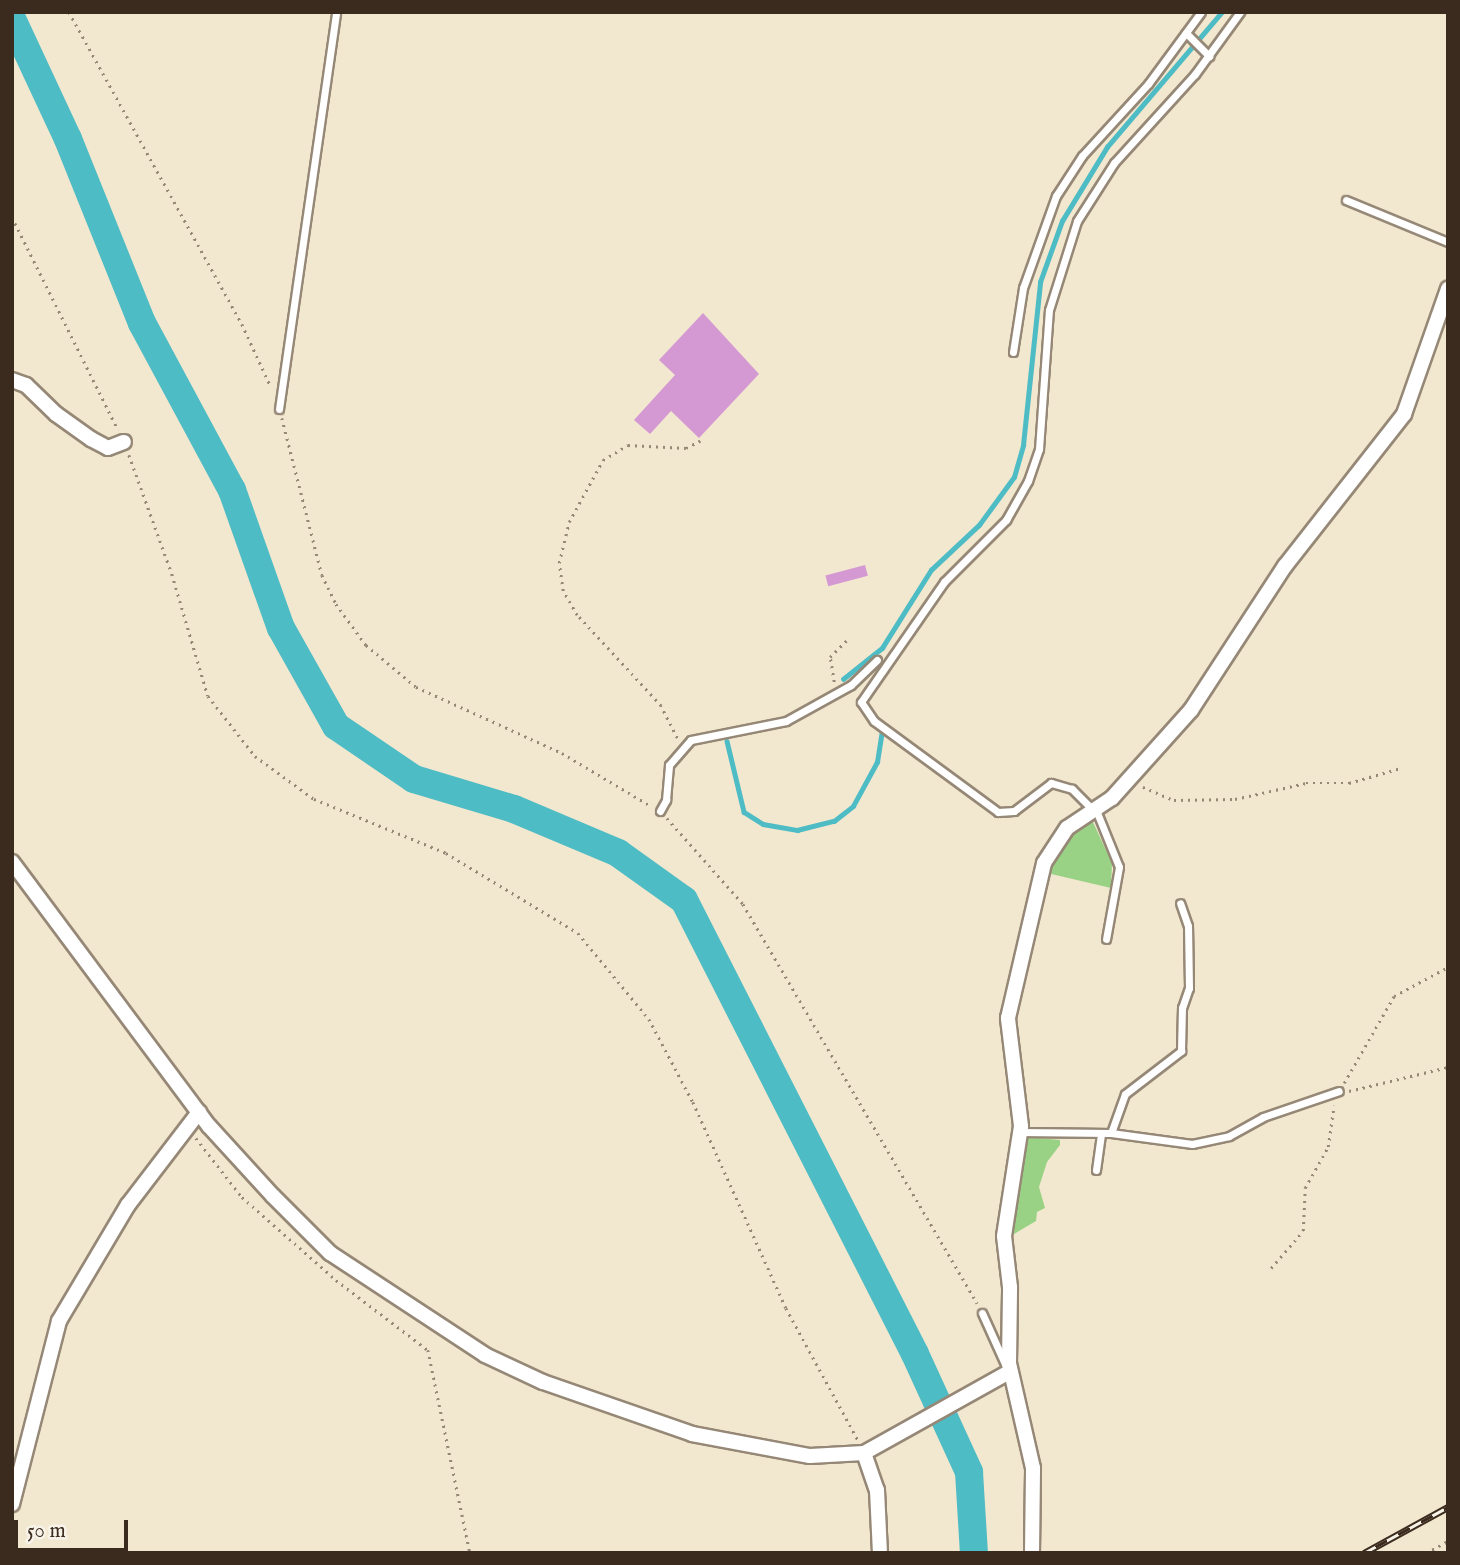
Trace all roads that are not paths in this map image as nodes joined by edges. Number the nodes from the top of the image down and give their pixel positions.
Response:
1 (336, 12) edge
2 (1201, 12) edge
3 (1240, 12) edge
4 (1186, 33) junction
5 (1209, 57) junction
6 (1346, 200) dead end
7 (1448, 242) edge
8 (1448, 289) edge
9 (1013, 352) dead end
10 (12, 380) edge
11 (279, 409) road end
12 (124, 442) road end
13 (877, 660) dead end
14 (1094, 810) junction
15 (660, 811) road end
16 (12, 862) edge
17 (1180, 903) dead end
18 (1106, 939) dead end
19 (1339, 1091) road end
20 (199, 1112) junction
21 (1020, 1132) junction
22 (1101, 1133) junction
23 (1111, 1133) junction
24 (1096, 1170) dead end
25 (982, 1313) road end
26 (1011, 1376) junction
27 (864, 1453) junction
28 (12, 1504) edge
29 (880, 1553) edge
30 (1032, 1553) edge

1 - 11 lane
2 - 4 lane
3 - 5 lane
4 - 5 lane
4 - 9 lane
5 - 14 lane
6 - 7 lane
8 - 14 street
10 - 12 street
13 - 15 lane
14 - 18 lane
14 - 21 street
16 - 20 street
17 - 23 lane
19 - 23 lane
20 - 27 street
20 - 28 street
21 - 22 lane
21 - 26 street
22 - 23 lane
22 - 24 lane
25 - 26 lane
26 - 27 street
26 - 30 street
27 - 29 street

